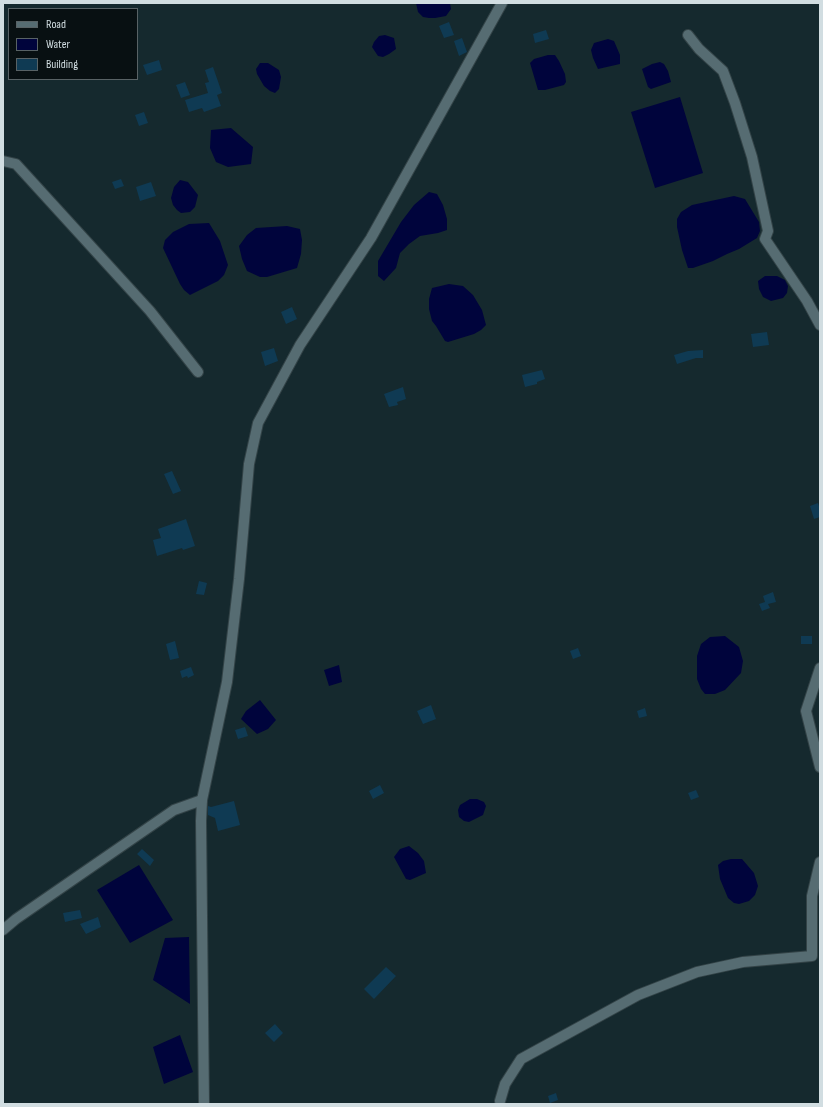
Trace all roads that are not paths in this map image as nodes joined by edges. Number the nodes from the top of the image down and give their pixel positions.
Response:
1 (502, 3) edge
2 (688, 35) dead end
3 (3, 161) edge
4 (820, 324) edge
5 (198, 372) dead end
6 (820, 668) edge
7 (820, 767) edge
8 (202, 800) junction
9 (820, 862) edge
10 (3, 930) edge
11 (500, 1101) dead end
12 (204, 1104) edge

1 - 8 street
2 - 4 street
3 - 5 street
6 - 7 street
8 - 10 street
8 - 12 street
9 - 11 street

